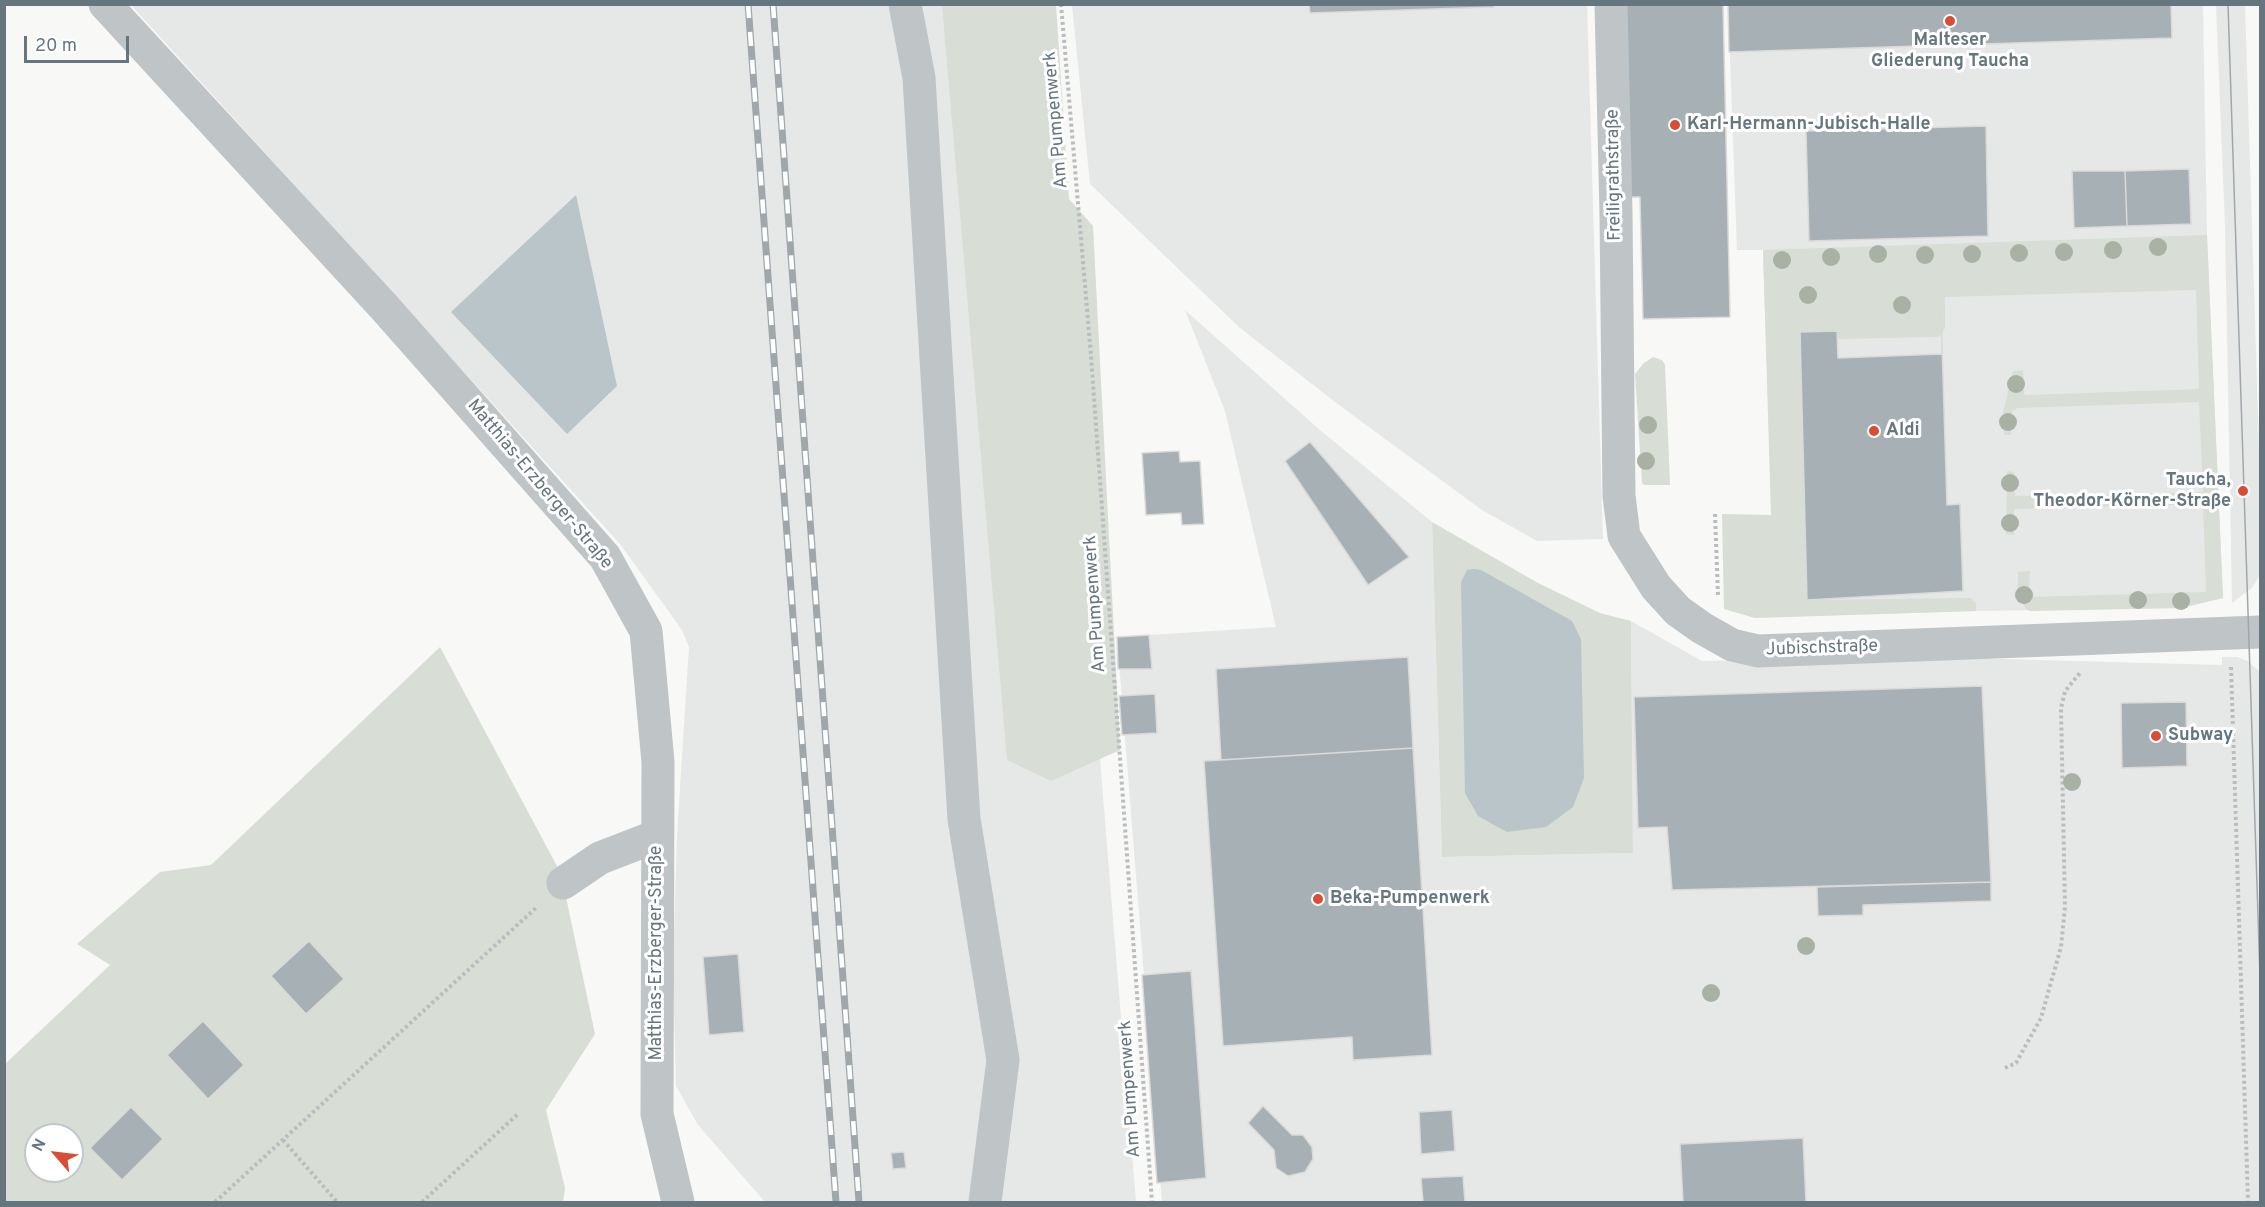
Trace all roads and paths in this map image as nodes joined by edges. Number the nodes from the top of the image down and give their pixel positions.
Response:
1 (105, 4) edge
2 (904, 4) edge
3 (1061, 4) edge
4 (1611, 4) edge
5 (1617, 345) joint
6 (1715, 514) dead end
7 (1718, 601) dead end
8 (2260, 632) edge
9 (2231, 660) dead end
10 (2087, 670) dead end
11 (657, 836) junction
12 (563, 883) joint
13 (2005, 1068) dead end
14 (519, 1113) dead end
15 (283, 1140) junction
16 (214, 1203) edge
17 (337, 1203) edge
18 (422, 1203) edge
19 (678, 1203) edge
20 (985, 1203) edge
21 (1152, 1203) edge
22 (2248, 1203) edge

1 - 11 street, Matthias-Erzberger-Straße
2 - 20 street
3 - 21 path, Am Pumpenwerk
4 - 5 street, Freiligrathstraße
5 - 8 street, Jubischstraße
6 - 7 path
9 - 22 path
10 - 13 path
11 - 12 street
11 - 19 street, Matthias-Erzberger-Straße
12 - 15 path
14 - 18 path
15 - 16 path
15 - 17 path

